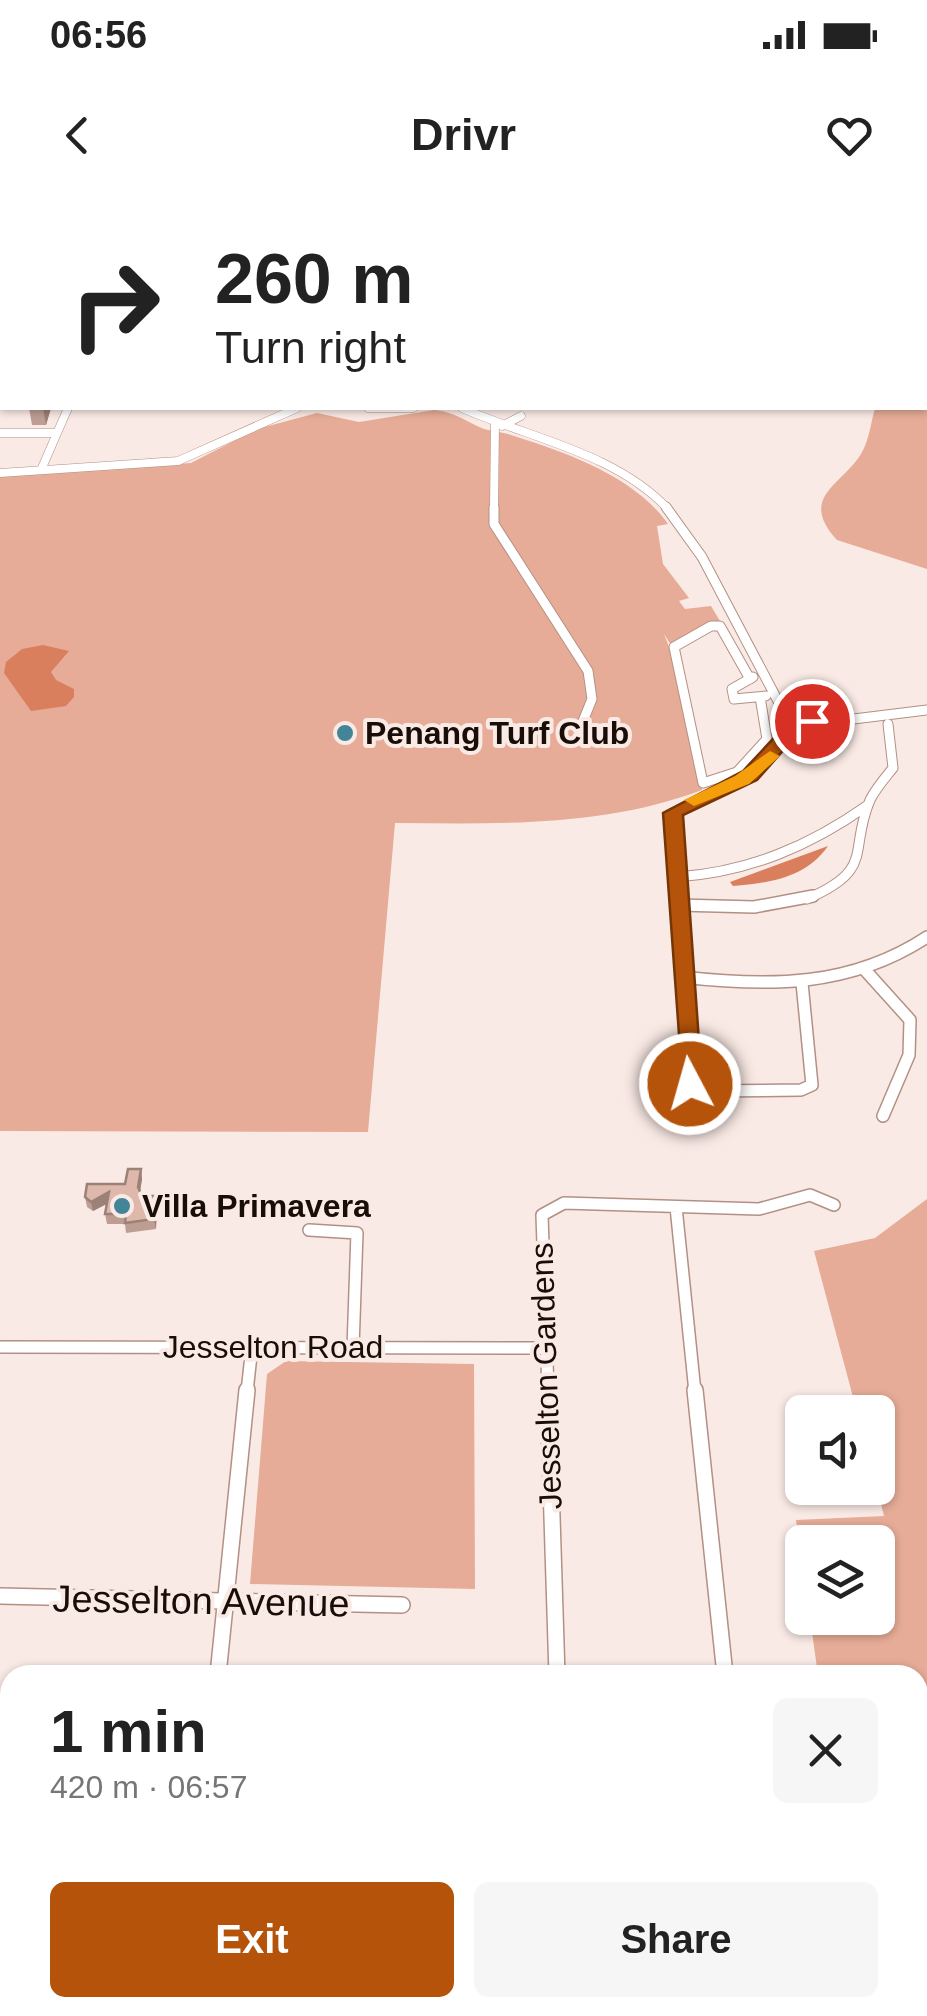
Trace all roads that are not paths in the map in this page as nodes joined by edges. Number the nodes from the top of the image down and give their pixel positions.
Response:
1 (67, 410) edge
2 (293, 410) edge
3 (466, 410) edge
4 (520, 416) dead end
5 (498, 425) junction
6 (0, 433) edge
7 (55, 433) junction
8 (40, 470) junction
9 (0, 472) edge
10 (762, 672) junction
11 (750, 679) junction
12 (775, 695) junction
13 (760, 696) junction
14 (927, 710) edge
15 (791, 715) junction
16 (812, 724) junction
17 (888, 724) dead end
18 (580, 730) dead end
19 (790, 730) junction
20 (868, 805) junction
21 (677, 877) junction
22 (679, 905) junction
23 (927, 937) edge
24 (865, 970) junction
25 (682, 977) junction
26 (802, 982) junction
27 (883, 1116) dead end
28 (834, 1206) dead end
29 (676, 1207) junction
30 (309, 1230) dead end
31 (252, 1346) junction
32 (0, 1347) edge
33 (353, 1348) junction
34 (546, 1348) junction
35 (0, 1596) edge
36 (228, 1600) junction
37 (402, 1605) dead end
38 (219, 1665) edge
39 (557, 1665) edge
40 (724, 1665) edge

1 - 7 street
2 - 8 street
3 - 5 street
4 - 5 street
5 - 10 street
5 - 18 street
6 - 7 street
7 - 8 street
8 - 9 street
10 - 11 street
10 - 12 street
11 - 13 street
11 - 13 street
12 - 13 street
12 - 15 street
14 - 16 street
15 - 16 street
15 - 19 street
16 - 19 street
17 - 20 street
19 - 21 street
20 - 21 street
20 - 22 street
21 - 22 street
22 - 25 street
23 - 24 street
24 - 26 street
24 - 27 street
25 - 26 street
25 - 26 street
28 - 29 street, Jesselton Gardens
29 - 34 street, Jesselton Gardens
29 - 40 street
30 - 33 street
31 - 32 street, Jesselton Road
31 - 33 street, Jesselton Road
31 - 36 street
33 - 34 street, Jesselton Road
34 - 39 street, Jesselton Gardens
35 - 36 street, Jesselton Avenue
36 - 37 street, Jesselton Avenue
36 - 38 street

